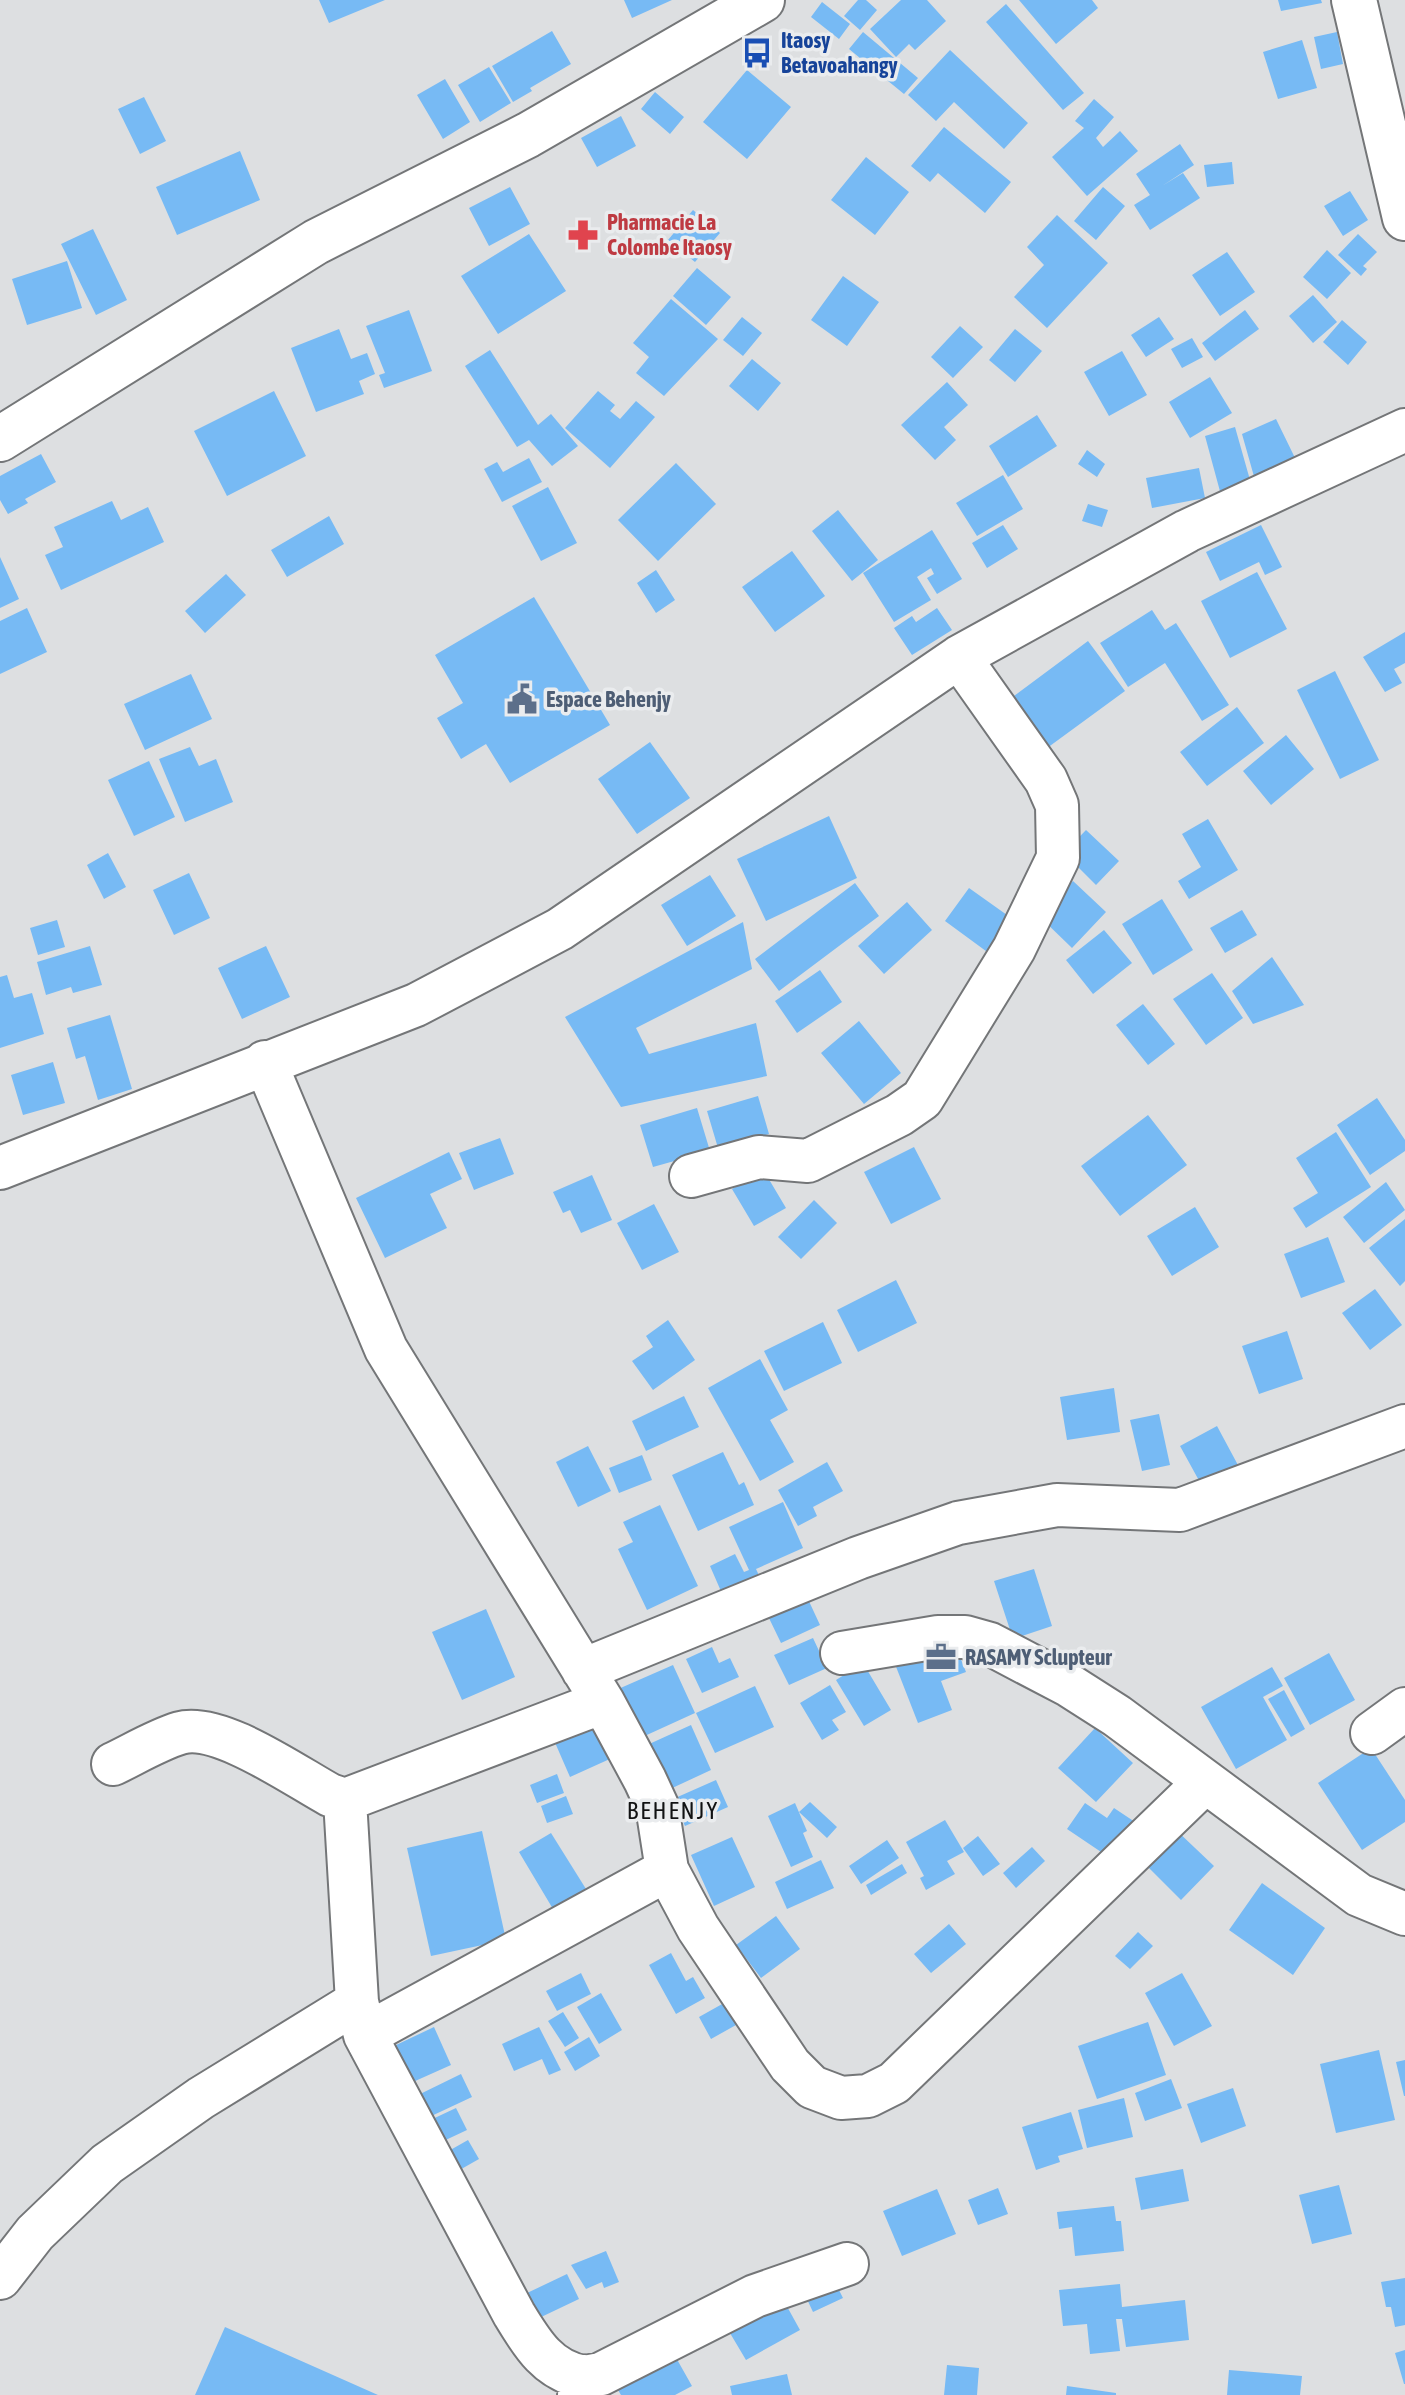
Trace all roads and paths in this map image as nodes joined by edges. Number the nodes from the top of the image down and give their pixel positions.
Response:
1 (762, 0) edge
2 (1354, 0) edge
3 (1396, 126) edge
4 (1405, 218) edge
5 (1405, 430) edge
6 (0, 439) edge
7 (959, 657) junction
8 (265, 1062) junction
9 (0, 1168) edge
10 (691, 1176) dead end
11 (1405, 1426) edge
12 (842, 1653) dead end
13 (593, 1686) junction
14 (1405, 1709) edge
15 (1372, 1733) dead end
16 (113, 1764) dead end
17 (1205, 1782) junction
18 (345, 1800) junction
19 (667, 1870) junction
20 (1405, 1914) edge
21 (361, 2018) junction
22 (847, 2264) dead end
23 (0, 2278) edge
24 (582, 2386) edge

1 - 6 street
2 - 3 street
3 - 4 street
5 - 7 street
7 - 8 street
7 - 10 street
8 - 9 street
8 - 13 street
11 - 13 street
12 - 17 street
13 - 18 street
13 - 19 street
14 - 15 street
16 - 18 street
17 - 19 street
17 - 20 street
18 - 21 street
19 - 21 street
21 - 23 street
21 - 24 street
22 - 24 street

